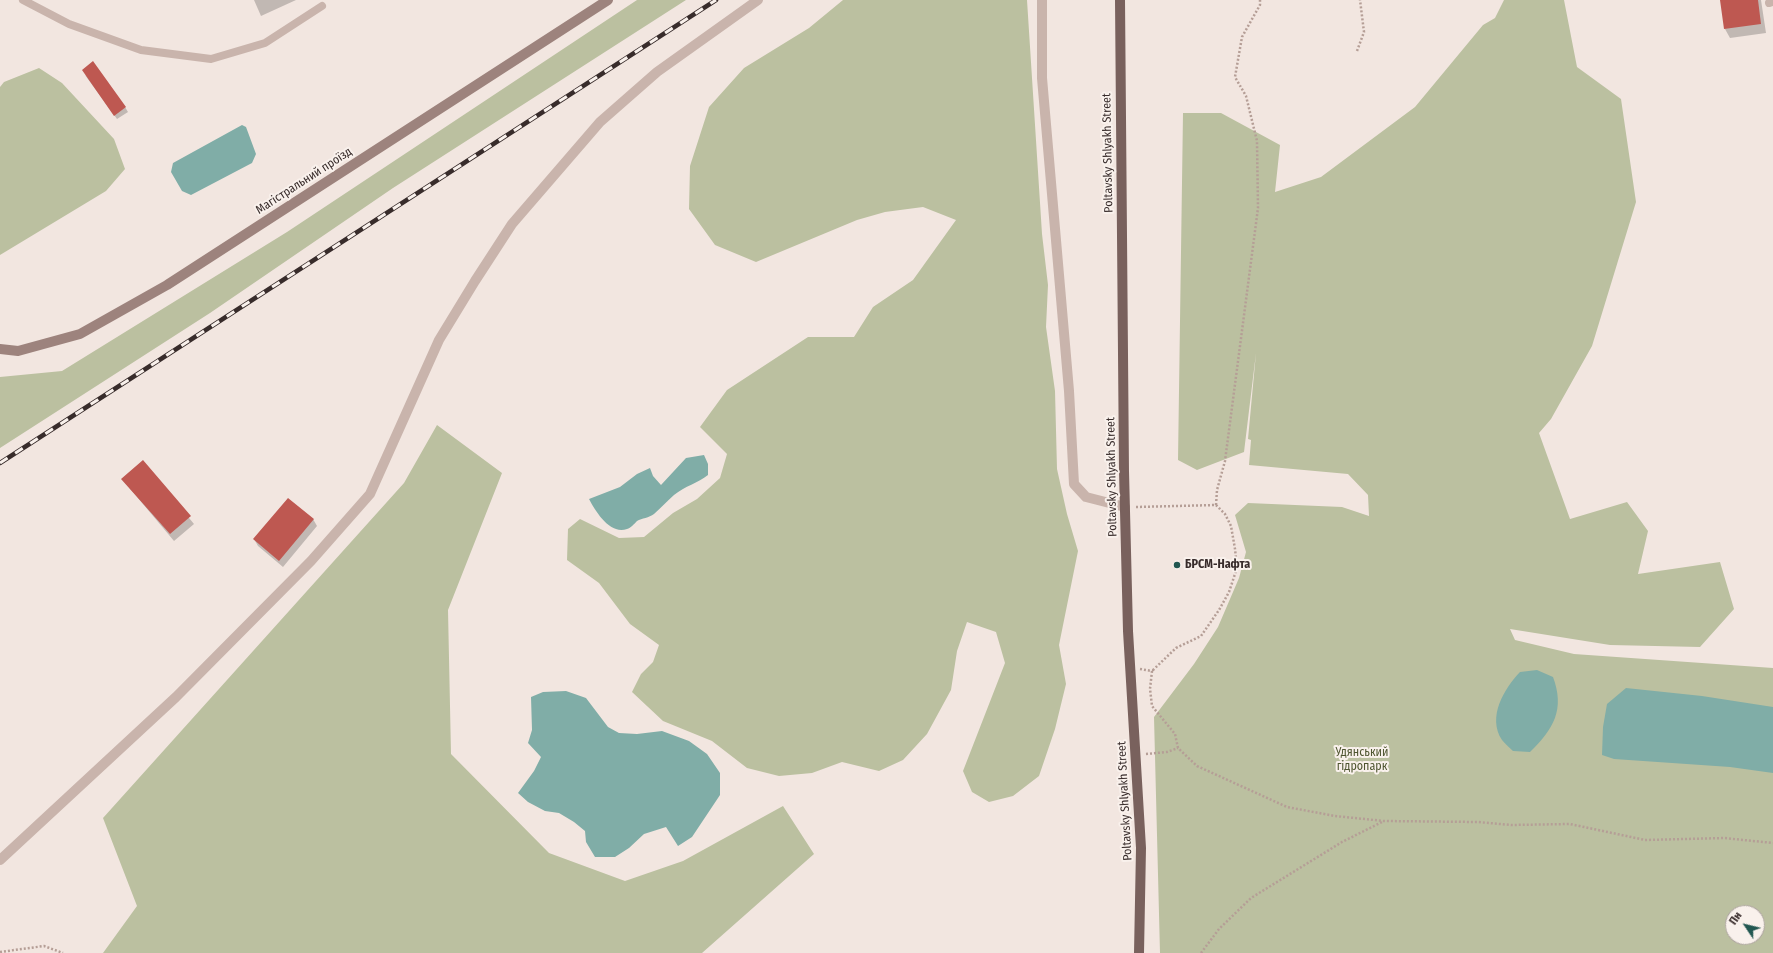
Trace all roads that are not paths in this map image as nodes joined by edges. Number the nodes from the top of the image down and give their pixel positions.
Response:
1 (23, 0) edge
2 (608, 0) edge
3 (758, 0) edge
4 (1042, 0) edge
5 (1120, 0) edge
6 (322, 6) dead end
7 (0, 349) edge
8 (1125, 508) junction
9 (0, 860) edge
10 (1139, 953) edge

1 - 6 lane
2 - 7 main road, Магістральний проїзд
3 - 9 street
4 - 8 street
5 - 8 main road, Poltavsky Shlyakh Street
8 - 10 main road, Poltavsky Shlyakh Street

